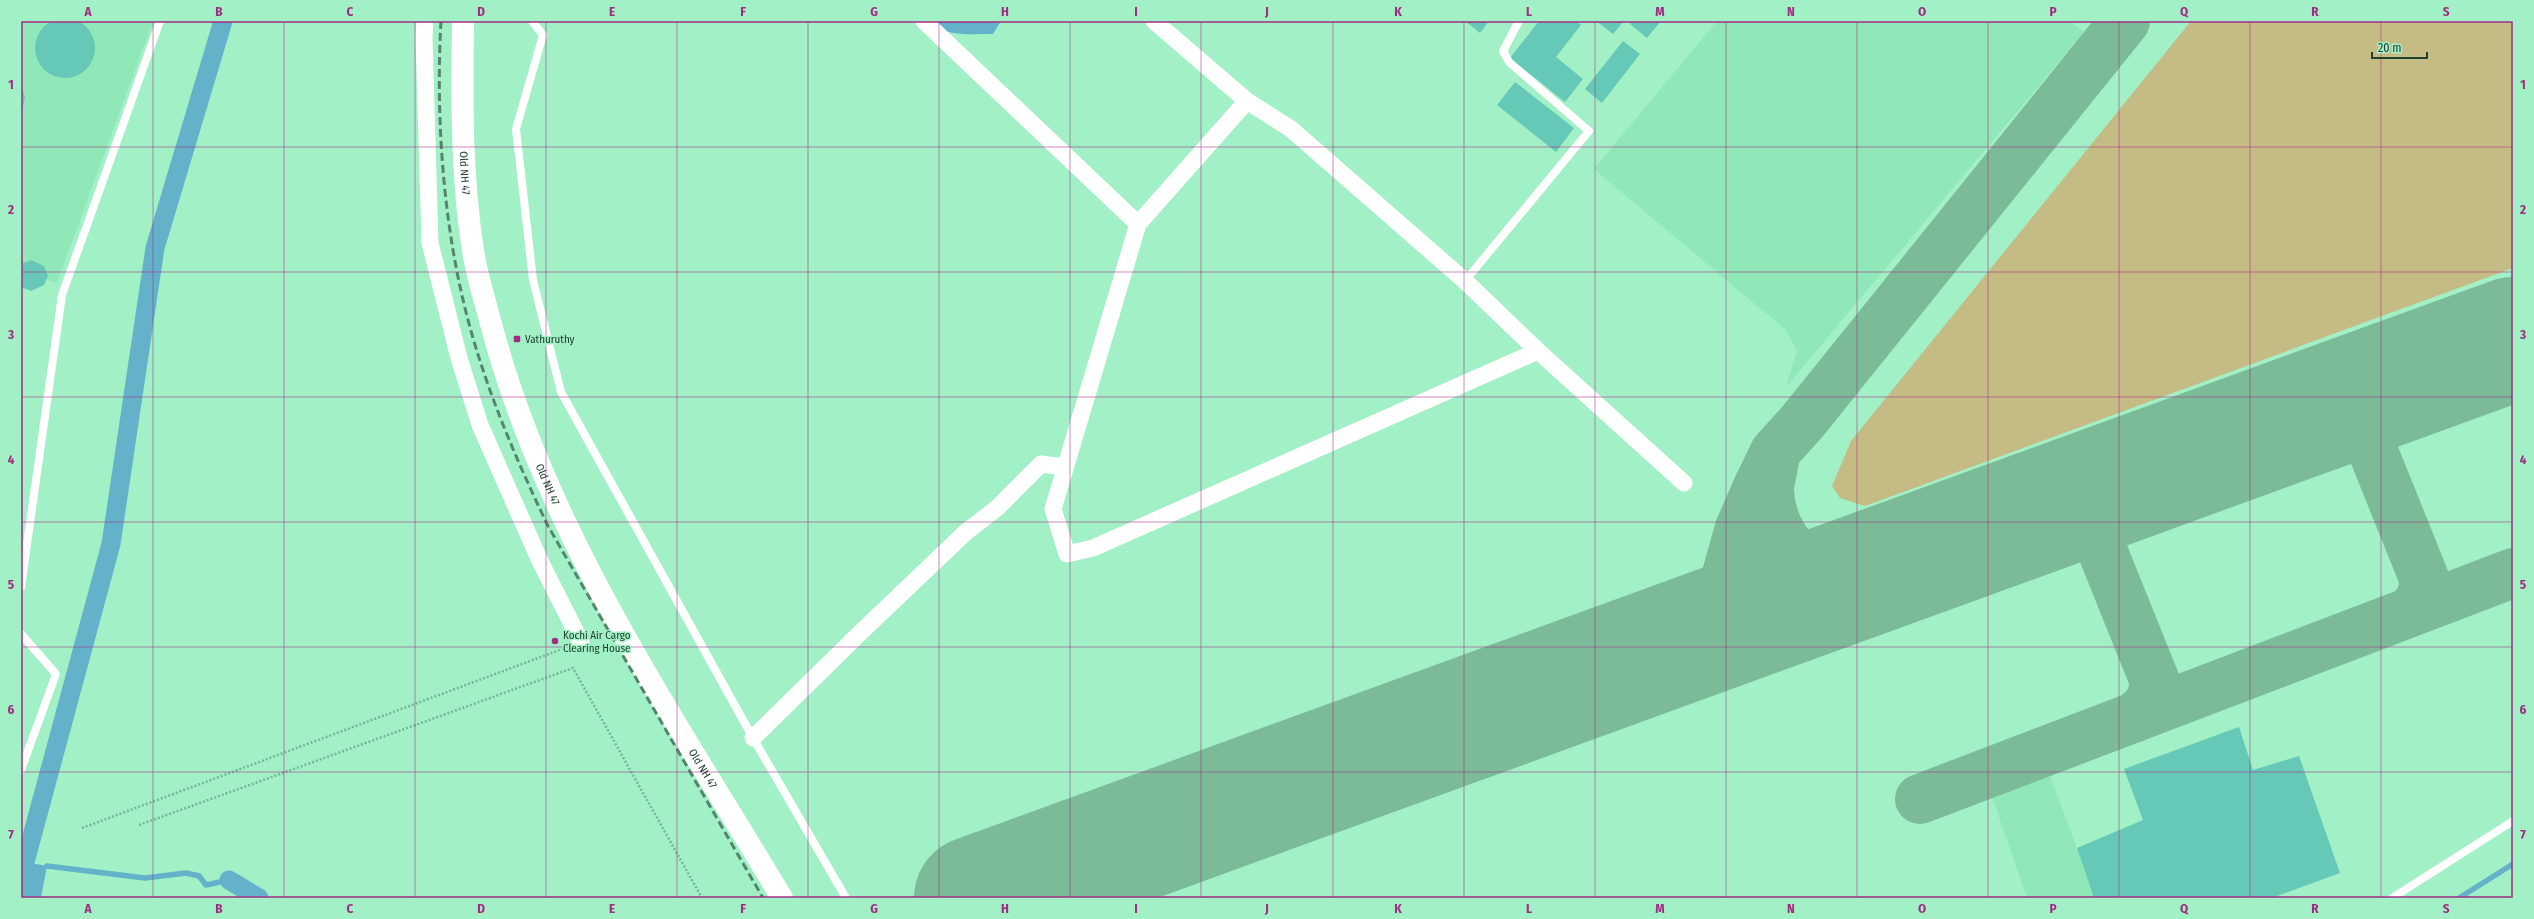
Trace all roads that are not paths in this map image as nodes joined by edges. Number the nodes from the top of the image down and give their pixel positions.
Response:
1 (160, 21) edge
2 (425, 21) edge
3 (463, 21) edge
4 (532, 21) edge
5 (924, 21) edge
6 (1154, 21) edge
7 (1519, 21) edge
8 (1247, 101) junction
9 (1138, 224) junction
10 (1465, 281) junction
11 (1538, 351) junction
12 (1065, 467) junction
13 (1684, 483) dead end
14 (21, 588) edge
15 (21, 634) edge
16 (581, 642) road end
17 (753, 738) junction
18 (21, 770) edge
19 (2513, 821) edge
20 (782, 898) edge
21 (846, 898) edge
22 (2392, 898) edge

1 - 14 lane
2 - 16 street
3 - 20 main road, Old NH 47
4 - 17 lane
5 - 9 street
6 - 8 street
7 - 10 lane
8 - 9 street
8 - 10 street
9 - 12 street
10 - 11 street
11 - 12 street
11 - 13 street
12 - 17 street
15 - 18 lane
17 - 21 lane
19 - 22 lane

